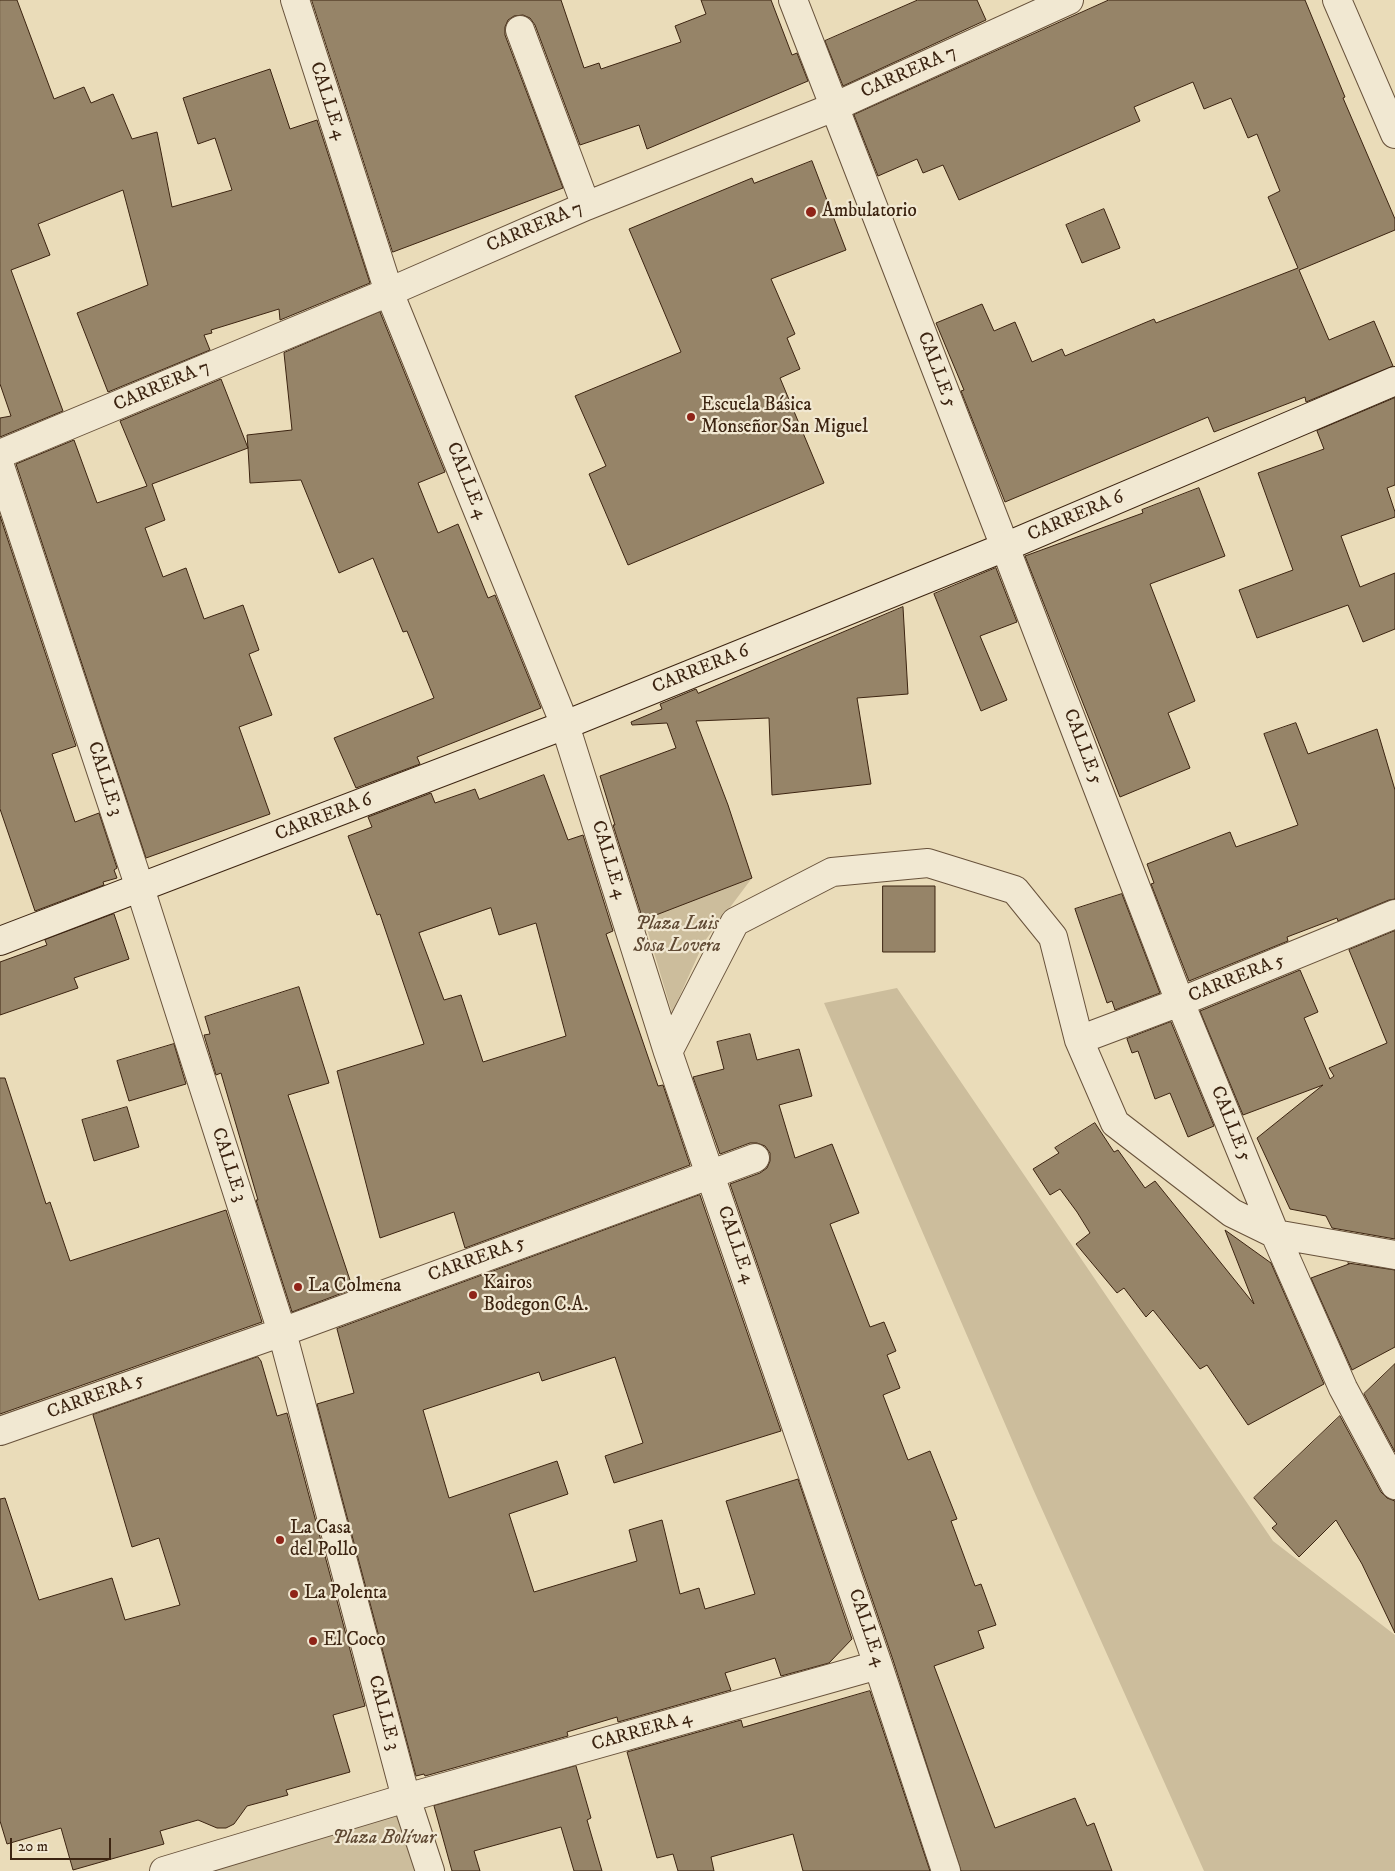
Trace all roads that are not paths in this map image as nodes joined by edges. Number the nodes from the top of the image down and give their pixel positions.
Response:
1 (295, 0) edge
2 (793, 0) edge
3 (1069, 0) edge
4 (1337, 0) edge
5 (520, 30) dead end
6 (834, 107) junction
7 (1395, 134) edge
8 (586, 206) junction
9 (389, 292) junction
10 (1395, 381) edge
11 (0, 454) edge
12 (0, 466) edge
13 (1005, 547) junction
14 (566, 726) junction
15 (140, 888) junction
16 (1395, 914) edge
17 (0, 941) edge
18 (1180, 1002) junction
19 (1079, 1040) junction
20 (668, 1052) junction
21 (756, 1158) dead end
22 (710, 1174) junction
23 (1275, 1234) junction
24 (1395, 1254) edge
25 (282, 1332) junction
26 (0, 1432) edge
27 (1395, 1485) edge
28 (878, 1665) junction
29 (406, 1798) junction
30 (164, 1871) edge
31 (430, 1871) edge
32 (946, 1871) edge

1 - 9 street, CALLE 4
2 - 6 street, CALLE 5
3 - 6 street, CARRERA 7
4 - 7 street
5 - 8 street
6 - 8 street, CARRERA 7
6 - 13 street, CALLE 5
8 - 9 street, CARRERA 7
9 - 11 street, CARRERA 7
9 - 14 street, CALLE 4
10 - 13 street, CARRERA 6
12 - 15 street, CALLE 3
13 - 14 street, CARRERA 6
13 - 18 street, CALLE 5
14 - 15 street, CARRERA 6
14 - 20 street, CALLE 4
15 - 17 street, CARRERA 6
15 - 25 street, CALLE 3
16 - 18 street, CARRERA 5
18 - 19 street, CARRERA 5
18 - 23 street, CALLE 5
19 - 20 street
19 - 23 street
20 - 22 street, CALLE 4
21 - 22 street, CARRERA 5
22 - 25 street, CARRERA 5
22 - 28 street, CALLE 4
23 - 24 street
23 - 27 street, CALLE 5
25 - 26 street, CARRERA 5
25 - 29 street, CALLE 3
28 - 29 street, CARRERA 4
28 - 32 street, CALLE 4
29 - 30 street, CARRERA 4
29 - 31 street, CALLE 3

